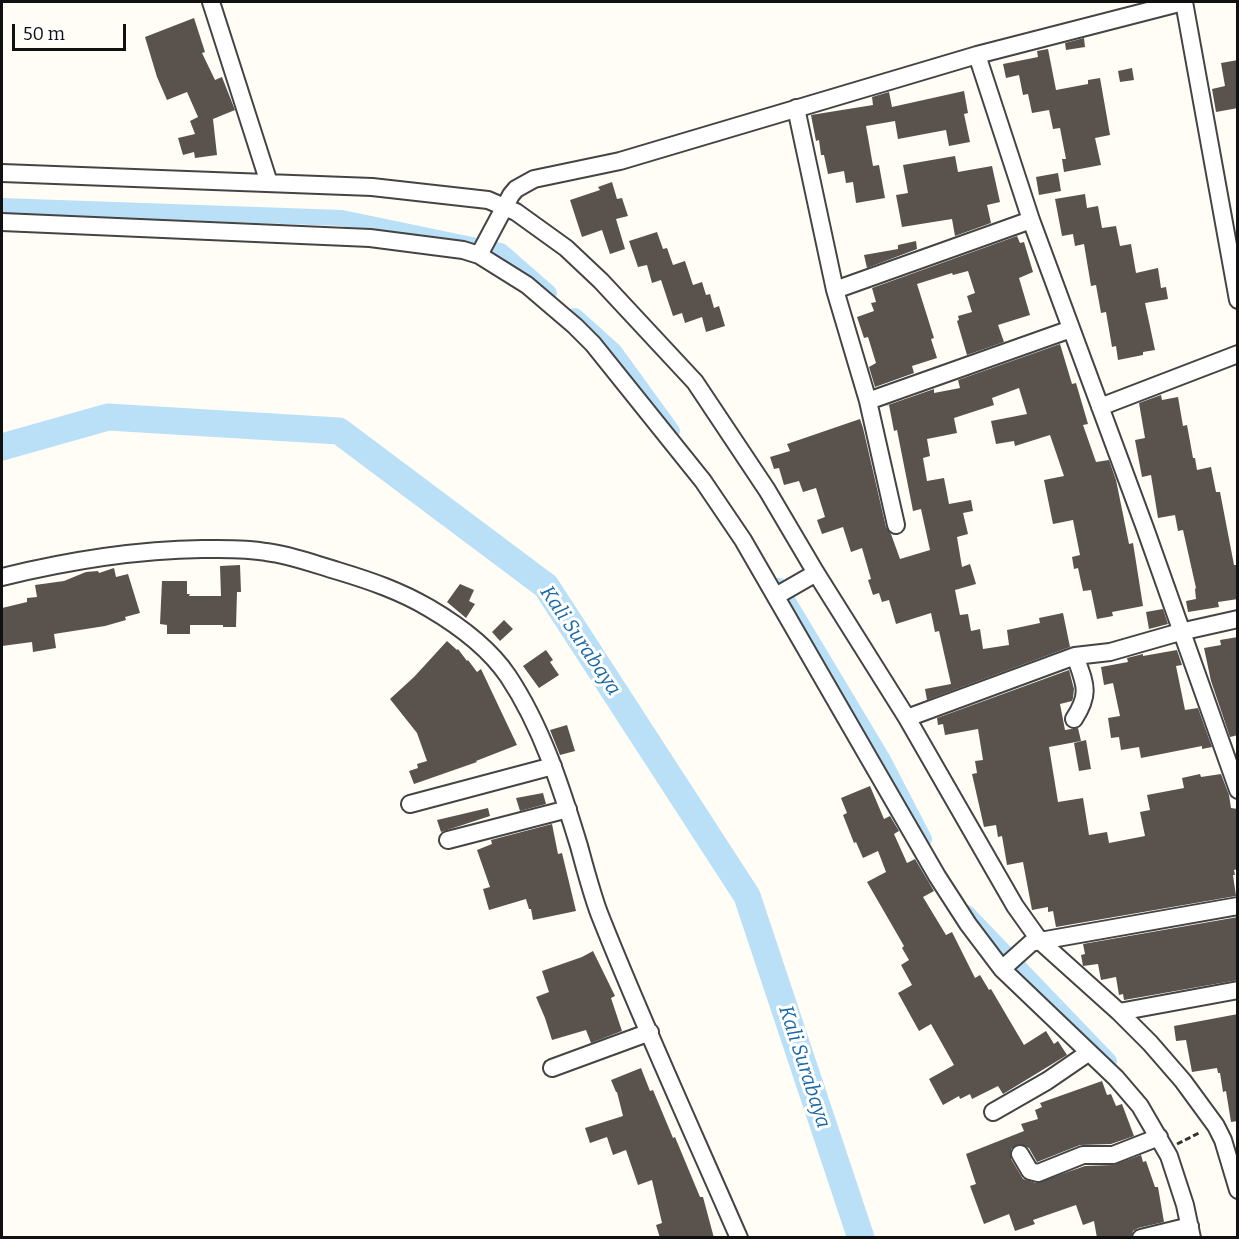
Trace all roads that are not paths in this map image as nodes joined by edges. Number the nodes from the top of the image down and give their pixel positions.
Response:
1 (211, 2) edge
2 (1183, 2) edge
3 (977, 55) junction
4 (796, 108) junction
5 (2, 173) edge
6 (269, 183) junction
7 (502, 213) junction
8 (1032, 220) junction
9 (2, 222) edge
10 (480, 253) junction
11 (835, 290) junction
12 (1238, 300) edge
13 (1071, 329) junction
14 (1238, 354) edge
15 (868, 401) junction
16 (1100, 407) junction
17 (896, 525) dead end
18 (813, 575) junction
19 (2, 577) edge
20 (778, 595) junction
21 (1238, 618) edge
22 (1180, 632) junction
23 (1075, 656) junction
24 (907, 718) junction
25 (1074, 719) dead end
26 (553, 766) junction
27 (1238, 790) edge
28 (410, 804) dead end
29 (568, 809) junction
30 (448, 840) dead end
31 (1238, 906) edge
32 (1036, 942) junction
33 (1004, 967) junction
34 (1238, 990) edge
35 (1119, 1012) junction
36 (650, 1032) junction
37 (1088, 1053) junction
38 (552, 1068) dead end
39 (993, 1112) dead end
40 (1230, 1138) edge
41 (1164, 1142) junction
42 (1020, 1154) dead end
43 (1238, 1190) edge
44 (1191, 1232) edge
45 (739, 1238) edge
46 (1141, 1238) edge

1 - 6 street
2 - 3 street
2 - 12 street
3 - 4 street
3 - 8 street
4 - 7 street
4 - 11 street
5 - 6 street
6 - 7 street
7 - 10 street
7 - 18 street
8 - 11 street
8 - 13 street
9 - 10 street
10 - 20 street
11 - 15 street
13 - 15 street
13 - 16 street
14 - 16 street
15 - 17 street
16 - 22 street
18 - 20 street
18 - 24 street
19 - 26 street
20 - 33 street
21 - 22 street
22 - 23 street
22 - 27 street
23 - 24 street
23 - 25 street
24 - 32 street
26 - 28 street
26 - 29 street
29 - 30 street
29 - 36 street
31 - 32 street
32 - 33 street
32 - 35 street
33 - 37 street
34 - 35 street
35 - 40 street
36 - 38 street
36 - 45 street
37 - 39 street
37 - 41 street
40 - 43 street
41 - 42 street
41 - 44 street
44 - 46 street

